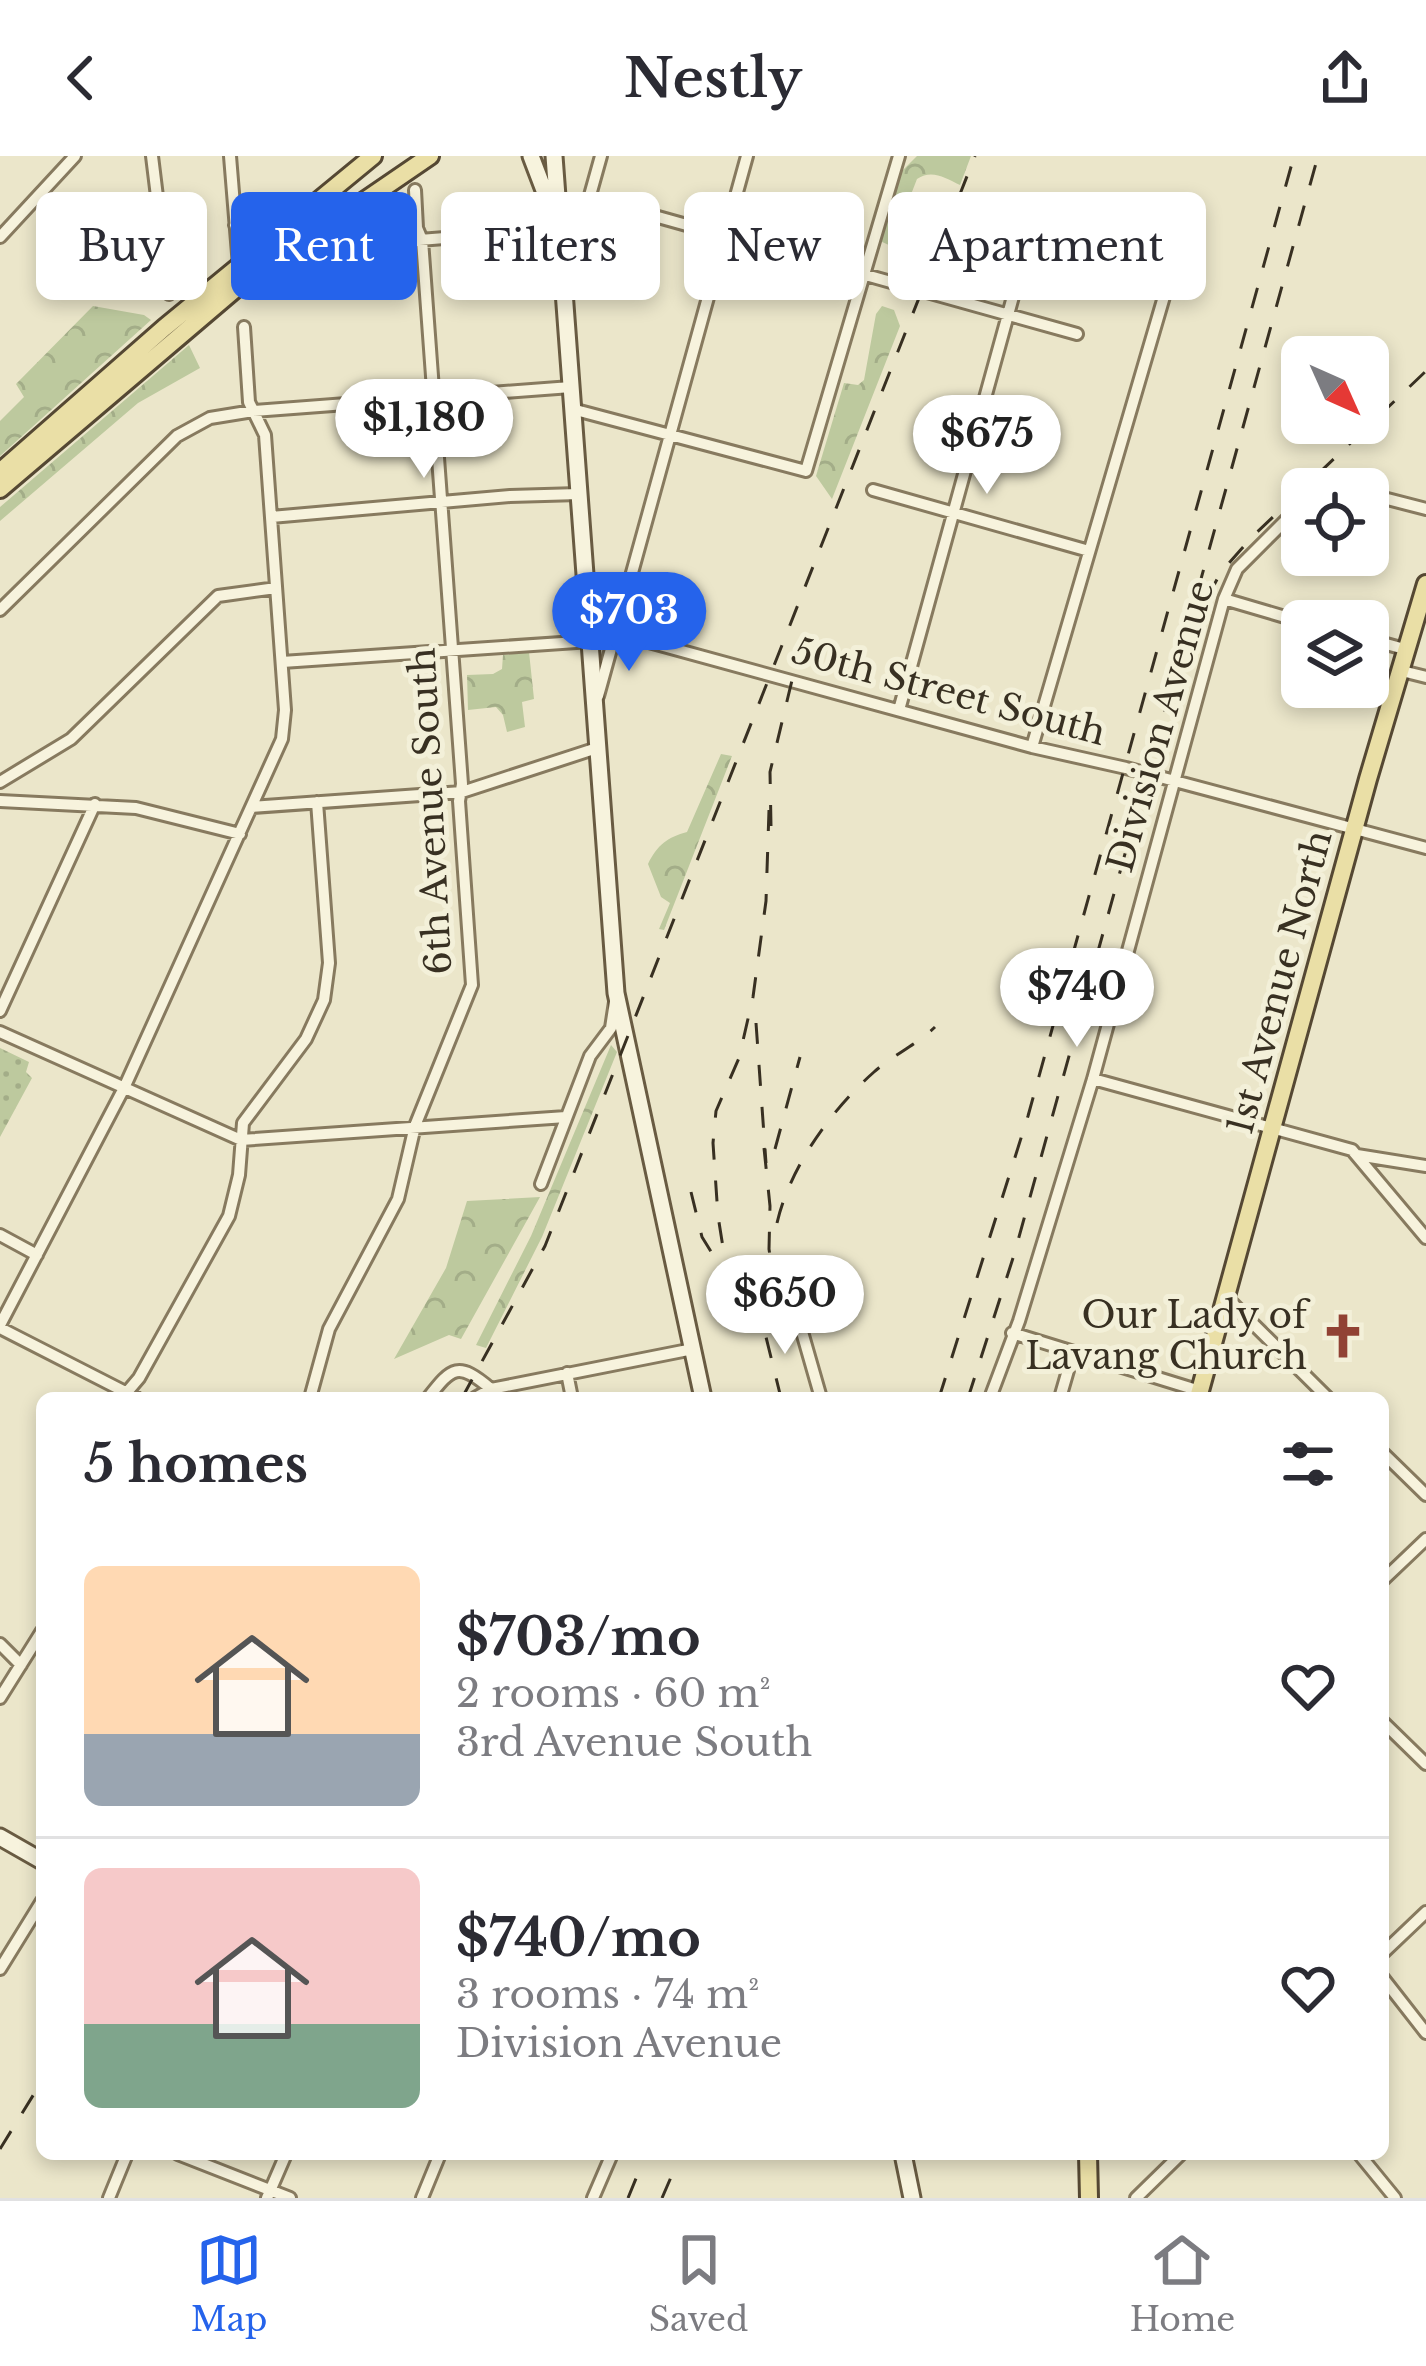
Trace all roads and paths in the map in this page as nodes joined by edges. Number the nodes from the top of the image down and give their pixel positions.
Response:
1 (76, 156) edge
2 (152, 156) edge
3 (230, 156) edge
4 (373, 156) edge
5 (430, 156) edge
6 (554, 156) edge
7 (601, 156) edge
8 (747, 156) edge
9 (899, 156) edge
10 (532, 161) edge
11 (415, 190) dead end
12 (156, 192) edge
13 (233, 192) edge
14 (330, 192) edge
15 (377, 192) edge
16 (544, 192) edge
17 (556, 192) edge
18 (589, 192) edge
19 (737, 192) edge
20 (0, 237) edge
21 (441, 238) edge
22 (417, 240) edge
23 (422, 240) junction
24 (864, 270) edge
25 (231, 272) edge
26 (864, 273) edge
27 (231, 293) edge
28 (564, 300) edge
29 (707, 300) edge
30 (855, 300) edge
31 (1013, 300) edge
32 (1163, 300) edge
33 (1009, 314) junction
34 (244, 327) dead end
35 (1077, 334) dead end
36 (571, 388) junction
37 (434, 398) junction
38 (572, 410) junction
39 (253, 411) junction
40 (670, 434) junction
41 (0, 472) edge
42 (0, 489) edge
43 (873, 490) dead end
44 (579, 494) junction
45 (1389, 499) edge
46 (441, 503) junction
47 (1426, 508) edge
48 (954, 512) junction
49 (271, 518) junction
50 (1281, 523) edge
51 (1089, 551) junction
52 (1426, 584) edge
53 (277, 588) junction
54 (1224, 598) junction
55 (0, 610) edge
56 (1281, 616) edge
57 (616, 633) junction
58 (591, 641) junction
59 (1389, 645) edge
60 (1408, 650) junction
61 (452, 651) junction
62 (282, 662) junction
63 (1402, 671) junction
64 (1426, 677) edge
65 (596, 702) junction
66 (899, 710) junction
67 (600, 747) junction
68 (1032, 747) junction
69 (1175, 781) junction
70 (0, 782) edge
71 (462, 792) junction
72 (0, 800) edge
73 (317, 802) junction
74 (95, 804) junction
75 (251, 807) junction
76 (1354, 831) junction
77 (240, 834) junction
78 (1426, 848) edge
79 (616, 993) junction
80 (0, 1011) edge
81 (0, 1032) edge
82 (1093, 1079) junction
83 (124, 1088) junction
84 (566, 1117) junction
85 (415, 1126) junction
86 (1273, 1130) junction
87 (241, 1140) junction
88 (1357, 1155) junction
89 (1426, 1166) edge
90 (541, 1184) dead end
91 (0, 1235) edge
92 (1426, 1238) edge
93 (37, 1255) junction
94 (1227, 1298) junction
95 (794, 1304) dead end
96 (0, 1326) edge
97 (1012, 1333) junction
98 (693, 1349) junction
99 (1073, 1353) junction
100 (567, 1373) junction
101 (491, 1389) junction
102 (120, 1392) edge
103 (132, 1392) edge
104 (312, 1392) edge
105 (432, 1392) edge
106 (486, 1392) edge
107 (571, 1392) edge
108 (702, 1392) edge
109 (819, 1392) edge
110 (992, 1392) edge
111 (1062, 1392) edge
112 (1191, 1392) edge
113 (1201, 1392) edge
114 (1322, 1392) edge
115 (1389, 1459) edge
116 (1426, 1496) edge
117 (1424, 1546) edge
118 (1389, 1575) edge
119 (36, 1640) edge
120 (0, 1644) edge
121 (21, 1664) junction
122 (0, 1698) edge
123 (1389, 1729) edge
124 (1426, 1764) edge
125 (0, 1837) edge
126 (36, 1858) edge
127 (36, 1911) edge
128 (1426, 1912) edge
129 (1389, 1947) edge
130 (0, 1969) edge
131 (1389, 1986) edge
132 (1426, 2033) edge
133 (125, 2160) edge
134 (192, 2160) edge
135 (283, 2160) edge
136 (438, 2160) edge
137 (609, 2160) edge
138 (904, 2160) edge
139 (1088, 2160) edge
140 (1175, 2160) edge
141 (1363, 2160) edge
142 (269, 2194) edge
143 (109, 2198) edge
144 (290, 2198) edge
145 (422, 2198) edge
146 (593, 2198) edge
147 (912, 2198) edge
148 (1090, 2198) edge
149 (1136, 2198) edge
150 (1395, 2198) edge

1 - 20 street
2 - 12 street
3 - 13 street
4 - 14 main road
5 - 15 main road
6 - 17 street
7 - 18 street
8 - 19 street
9 - 24 street
10 - 16 street
11 - 23 street, 6th Avenue South
21 - 23 street
22 - 23 street
23 - 37 street, 6th Avenue South
25 - 41 main road
26 - 33 street
27 - 42 main road
28 - 36 street
29 - 40 street
30 - 40 street
31 - 33 street
32 - 51 street
33 - 35 street
33 - 48 street
34 - 39 street
36 - 37 street
36 - 38 street
37 - 39 street
37 - 46 street, 6th Avenue South
38 - 40 street
38 - 44 street
39 - 49 street
39 - 55 street
40 - 57 street
43 - 48 street
44 - 46 street
44 - 58 street
45 - 47 street
46 - 49 street
46 - 61 street, 6th Avenue South
48 - 51 street
48 - 66 street
49 - 53 street
50 - 54 street, Division Avenue
51 - 68 street
52 - 60 main road, 1st Avenue North
53 - 62 street
53 - 70 street
54 - 56 street
54 - 69 street, Division Avenue
57 - 58 street
57 - 65 street
57 - 66 street, 50th Street South
58 - 61 street
58 - 65 street
59 - 60 street
60 - 63 main road, 1st Avenue North
61 - 62 street
61 - 71 street, 6th Avenue South
62 - 75 street
63 - 64 street
63 - 76 main road, 1st Avenue North
65 - 67 street
66 - 68 street, 50th Street South
67 - 71 street
67 - 79 street
68 - 69 street, 50th Street South
69 - 76 street, 50th Street South
69 - 82 street, Division Avenue
71 - 73 street
71 - 85 street, 6th Avenue South
72 - 74 street
73 - 75 street
73 - 87 street
74 - 77 street
74 - 80 street
75 - 77 street
76 - 78 street, 50th Street South
76 - 86 main road, 1st Avenue North
77 - 83 street
79 - 84 street
79 - 98 street
81 - 83 street
82 - 86 street
82 - 97 street, Division Avenue
83 - 87 street
83 - 93 street
84 - 85 street
84 - 90 street
85 - 87 street
85 - 104 street, 6th Avenue South
86 - 88 street
86 - 94 main road, 1st Avenue North
87 - 103 street
88 - 89 street
88 - 92 street
91 - 93 street
93 - 96 street
94 - 113 main road, 1st Avenue North
94 - 114 street
95 - 109 street
96 - 102 street
97 - 99 street
97 - 110 street, Division Avenue
98 - 100 street
98 - 108 street
99 - 111 street
99 - 112 street
100 - 101 street
100 - 107 street
101 - 105 street
101 - 106 street
115 - 116 street
117 - 118 street
119 - 121 street
120 - 121 street
121 - 122 street
123 - 124 street
125 - 126 street
127 - 130 street
128 - 129 street
131 - 132 street
133 - 143 street
134 - 142 street
135 - 142 street
136 - 145 street
137 - 146 street
138 - 147 street
139 - 148 main road
140 - 149 street
141 - 150 street
142 - 144 street

